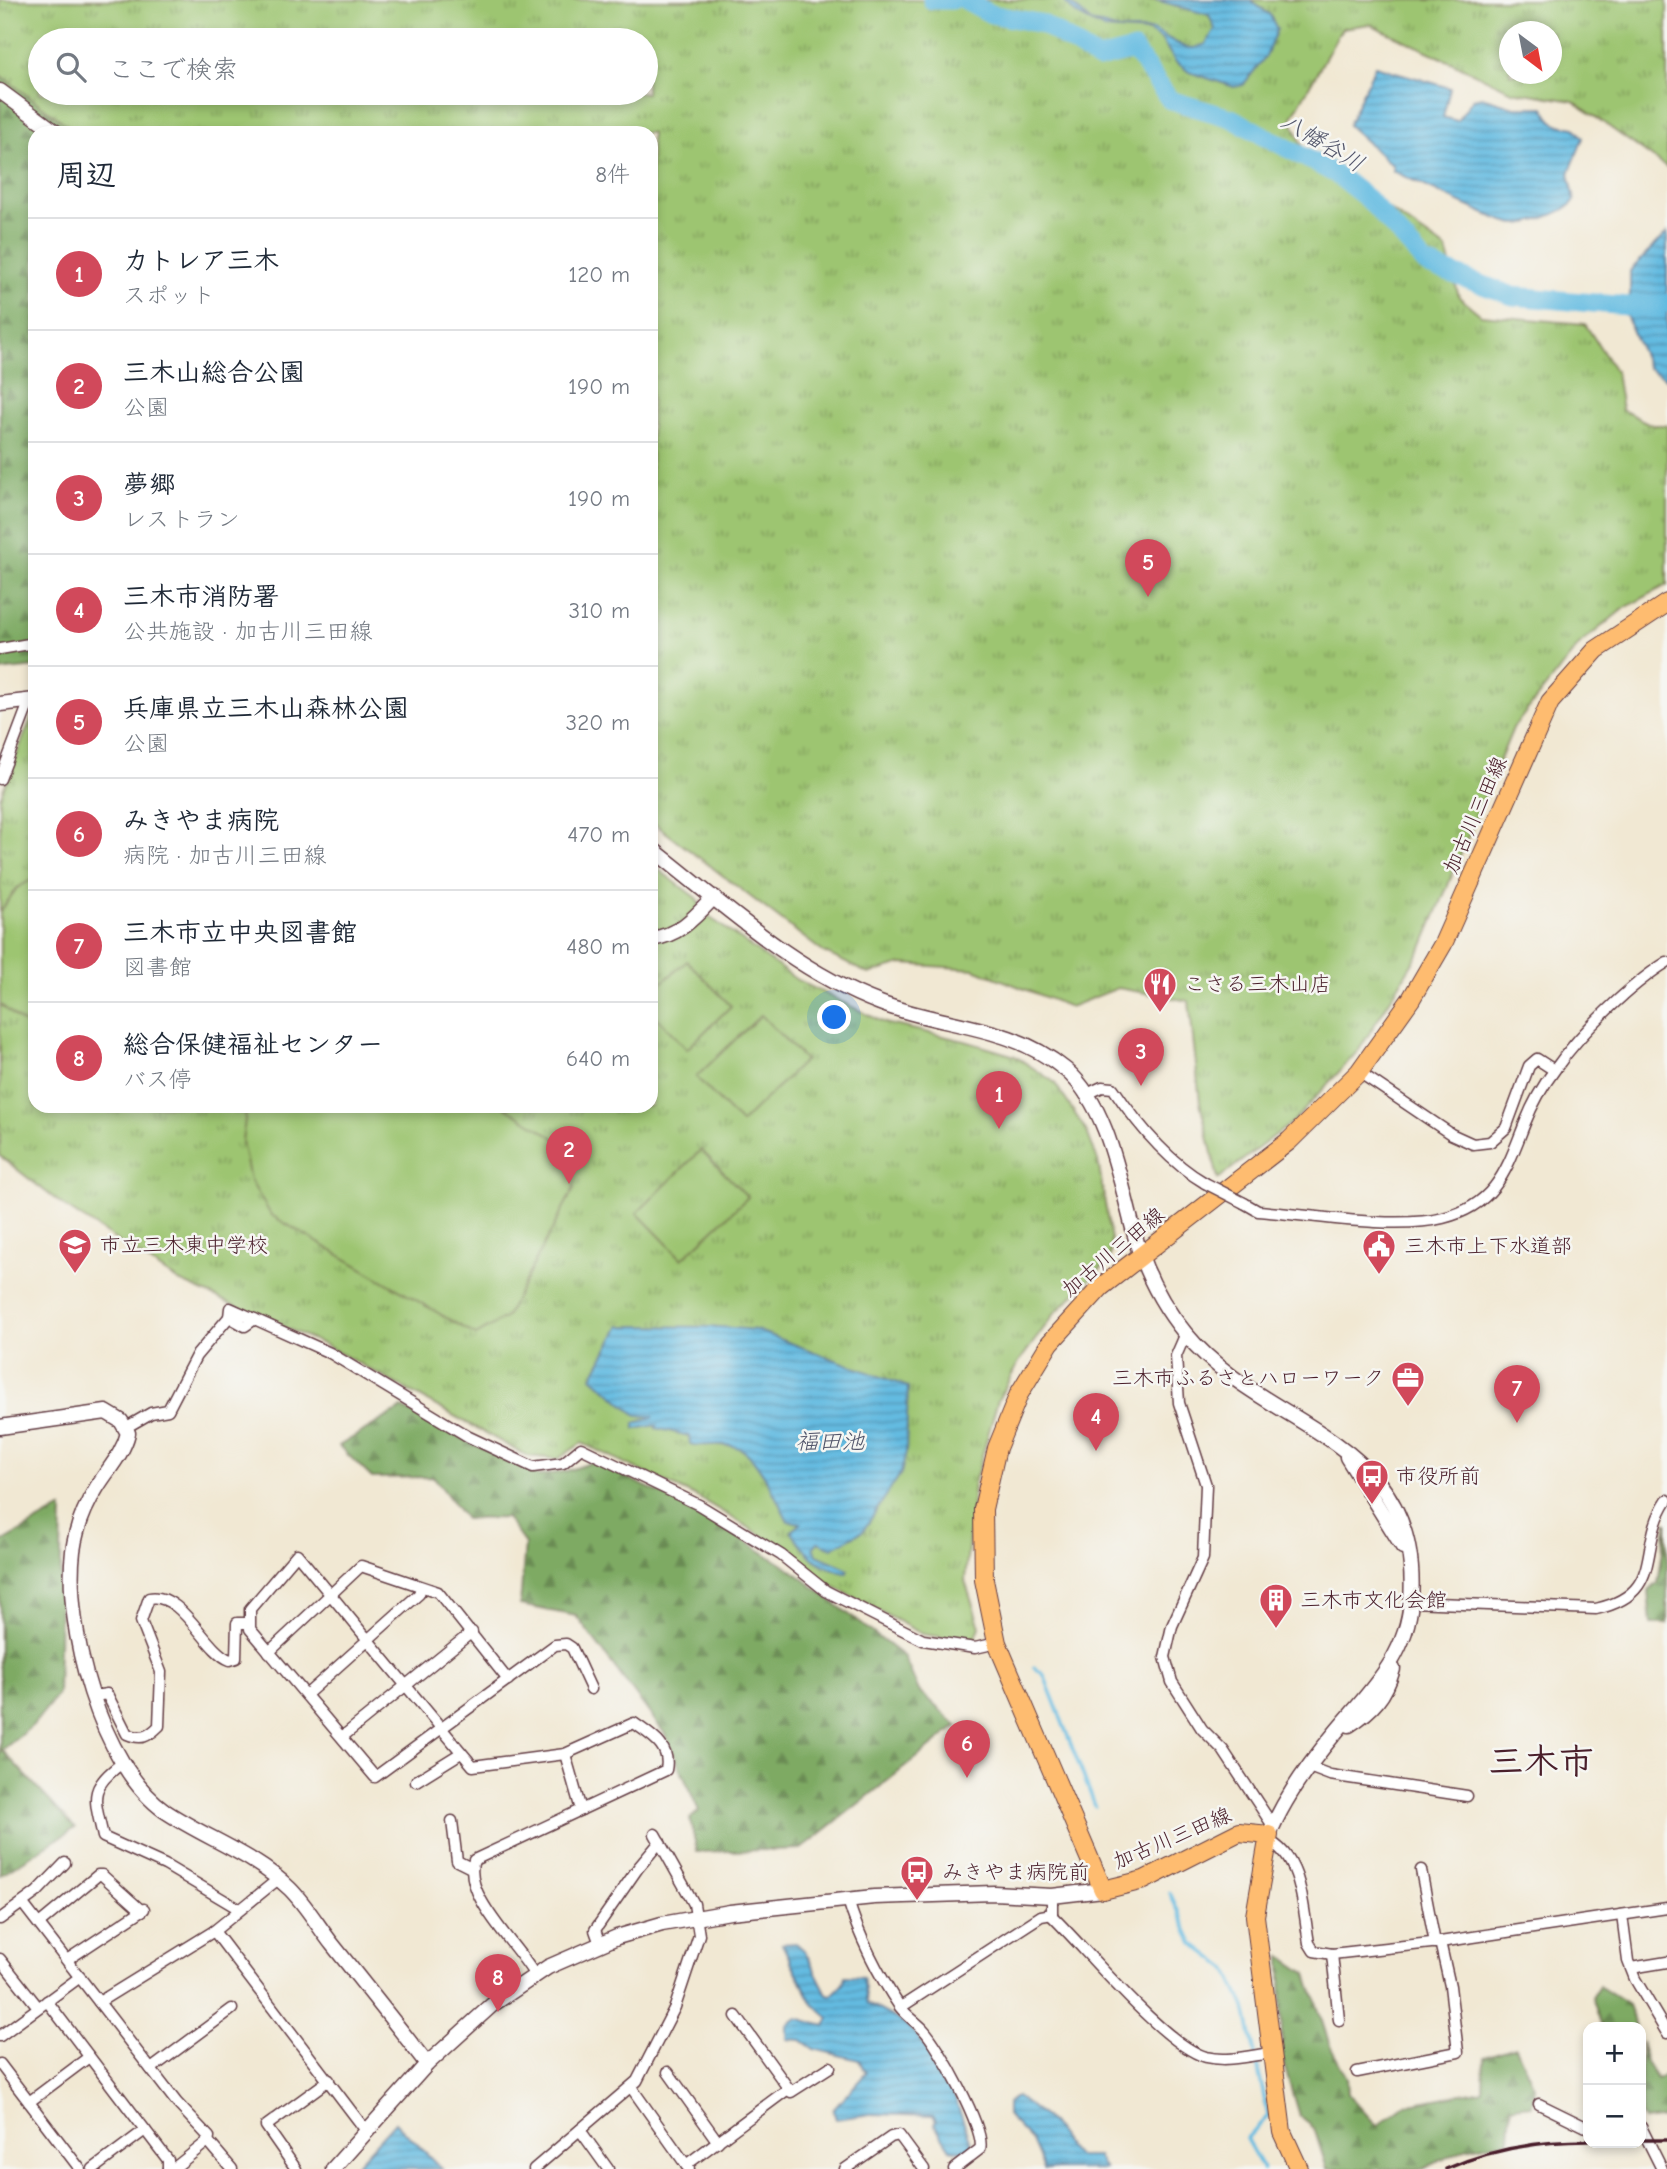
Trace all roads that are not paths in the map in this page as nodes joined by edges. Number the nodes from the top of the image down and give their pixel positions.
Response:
1 (0, 91) edge
2 (48, 126) edge
3 (1667, 603) edge
4 (28, 643) edge
5 (0, 649) edge
6 (28, 700) edge
7 (0, 704) edge
8 (28, 710) edge
9 (0, 779) edge
10 (658, 853) edge
11 (714, 897) junction
12 (658, 938) edge
13 (1667, 962) edge
14 (1554, 1070) junction
15 (1359, 1072) junction
16 (1085, 1096) junction
17 (1141, 1255) junction
18 (1185, 1334) junction
19 (0, 1427) edge
20 (125, 1428) junction
21 (1667, 1500) edge
22 (421, 1587) junction
23 (331, 1594) junction
24 (1411, 1602) junction
25 (249, 1623) junction
26 (472, 1632) junction
27 (368, 1640) junction
28 (997, 1643) junction
29 (269, 1652) junction
30 (508, 1680) junction
31 (406, 1685) junction
32 (591, 1689) dead end
33 (306, 1695) junction
34 (94, 1696) junction
35 (442, 1729) junction
36 (342, 1737) junction
37 (461, 1753) junction
38 (565, 1754) junction
39 (121, 1764) junction
40 (1309, 1767) junction
41 (416, 1781) dead end
42 (1467, 1796) dead end
43 (581, 1810) junction
44 (452, 1821) dead end
45 (1270, 1834) junction
46 (65, 1863) dead end
47 (471, 1868) junction
48 (1421, 1870) dead end
49 (276, 1880) junction
50 (1103, 1890) junction
51 (1052, 1896) junction
52 (848, 1899) junction
53 (23, 1904) junction
54 (1667, 1908) edge
55 (239, 1909) junction
56 (1052, 1914) junction
57 (1622, 1915) junction
58 (696, 1917) junction
59 (0, 1919) edge
60 (39, 1924) junction
61 (214, 1931) junction
62 (1437, 1942) junction
63 (600, 1944) junction
64 (1332, 1954) junction
65 (0, 1959) edge
66 (67, 1960) junction
67 (1667, 1962) edge
68 (1630, 1968) junction
69 (80, 1976) junction
70 (535, 1976) junction
71 (99, 2002) junction
72 (43, 2004) junction
73 (901, 2007) junction
74 (232, 2009) dead end
75 (736, 2016) dead end
76 (1339, 2020) dead end
77 (2, 2030) edge
78 (1667, 2033) edge
79 (1270, 2053) junction
80 (89, 2057) junction
81 (0, 2064) edge
82 (427, 2064) junction
83 (830, 2067) dead end
84 (151, 2069) junction
85 (668, 2071) dead end
86 (1357, 2073) dead end
87 (329, 2080) junction
88 (631, 2087) junction
89 (788, 2090) junction
90 (29, 2102) junction
91 (1539, 2104) dead end
92 (1583, 2126) edge
93 (145, 2130) junction
94 (580, 2130) junction
95 (367, 2132) junction
96 (1646, 2138) edge
97 (208, 2141) junction
98 (718, 2142) junction
99 (688, 2167) edge
100 (168, 2168) edge
101 (850, 2168) edge
102 (80, 2169) edge
103 (93, 2169) edge
104 (232, 2169) edge
105 (296, 2169) edge
106 (333, 2169) edge
107 (534, 2169) edge
108 (608, 2169) edge
109 (924, 2169) edge
110 (954, 2169) edge
111 (1299, 2169) edge
112 (1662, 2169) edge

1 - 2 street
3 - 15 main road, 加古川三田線
4 - 5 street
6 - 7 street
8 - 9 street
10 - 11 street
11 - 12 street
11 - 16 street
13 - 14 street
14 - 15 street
14 - 16 street, bridge
15 - 17 main road, 加古川三田線
16 - 17 street
17 - 18 street
17 - 28 main road, 加古川三田線
18 - 24 street
18 - 45 street
19 - 20 street
20 - 28 street
20 - 34 street
21 - 24 street
22 - 23 street
22 - 26 street
22 - 27 street
23 - 25 street
23 - 27 street
23 - 29 street
24 - 40 street
25 - 29 street
25 - 34 street
26 - 30 street
26 - 31 street
27 - 31 street
27 - 33 street
28 - 50 main road, 加古川三田線
29 - 33 street
30 - 32 street
30 - 35 street
31 - 35 street
31 - 36 street
33 - 36 street
34 - 39 street
35 - 36 street
35 - 37 street
37 - 38 street
37 - 41 street
38 - 43 street
38 - 43 street
39 - 49 street
39 - 55 street
40 - 42 street
40 - 45 street
43 - 47 street
44 - 47 street
45 - 50 main road, 加古川三田線
45 - 64 street
45 - 79 main road
46 - 53 street
47 - 70 street
48 - 62 street
49 - 55 street
49 - 82 street
50 - 51 street
51 - 52 street
51 - 56 street
52 - 58 street
52 - 73 street
53 - 59 street
53 - 60 street
54 - 57 street
55 - 61 street
56 - 73 street
56 - 79 street
57 - 62 street
57 - 68 street
58 - 63 street
58 - 63 street
58 - 88 street
60 - 66 street
60 - 66 street
61 - 71 street
61 - 87 street
62 - 64 street
62 - 86 street
63 - 70 street
64 - 76 street
65 - 72 street
66 - 69 street
67 - 68 street
68 - 78 street
69 - 71 street
69 - 72 street
70 - 82 street
71 - 84 street
72 - 77 street
72 - 80 street
73 - 110 street
74 - 84 street
75 - 89 street
79 - 111 main road
80 - 90 street
80 - 93 street
81 - 90 street
82 - 95 street
83 - 89 street
84 - 97 street
85 - 98 street
87 - 95 street
87 - 105 street
88 - 94 street
88 - 99 street
89 - 98 street
90 - 102 street
91 - 92 street
93 - 100 street
93 - 103 street
94 - 107 street
94 - 108 street
95 - 106 street
96 - 112 street
97 - 100 street
97 - 104 street
98 - 99 street
101 - 109 street

